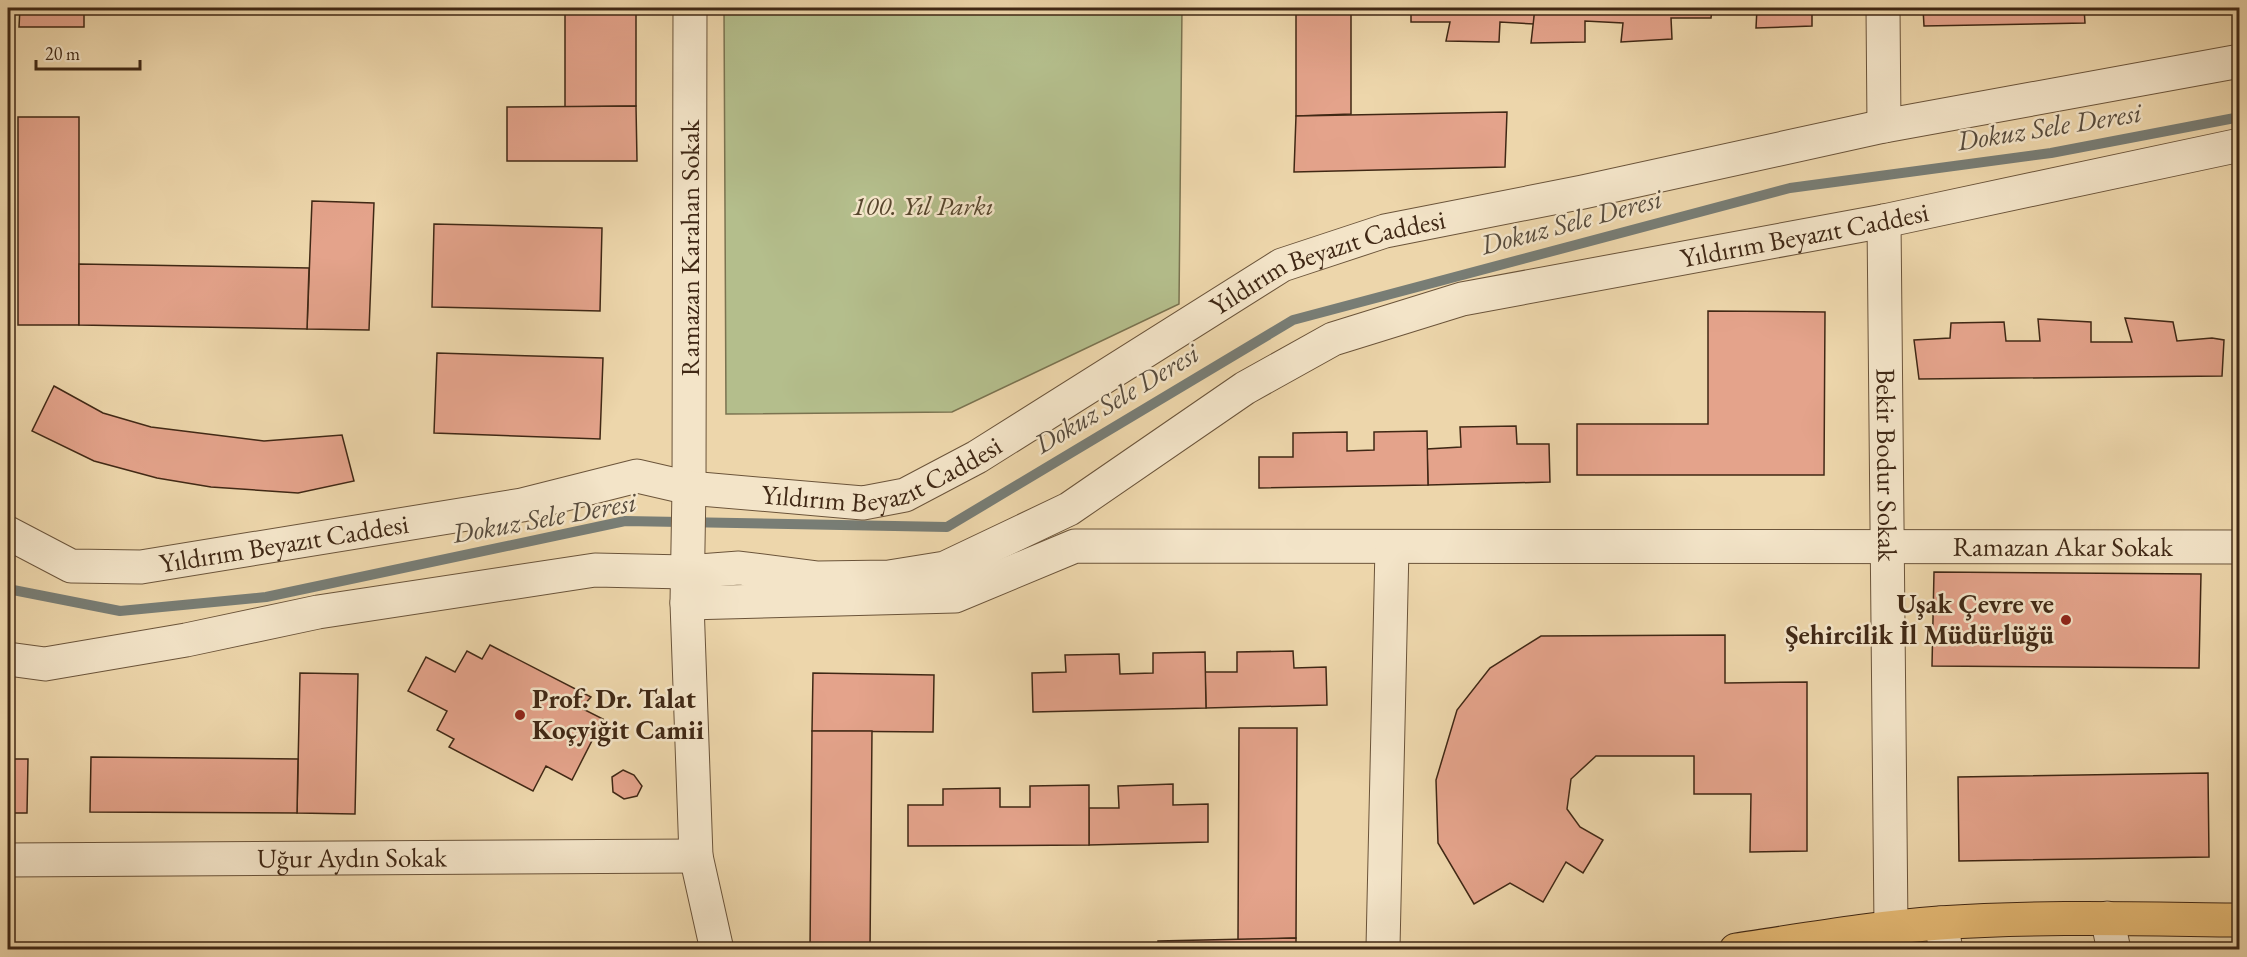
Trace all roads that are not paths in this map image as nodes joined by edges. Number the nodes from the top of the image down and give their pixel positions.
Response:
1 (690, 8) edge
2 (1883, 8) edge
3 (2240, 61) edge
4 (1884, 126) junction
5 (2240, 145) edge
6 (1884, 221) junction
7 (689, 488) junction
8 (8, 533) edge
9 (1392, 547) junction
10 (1887, 547) junction
11 (2240, 547) edge
12 (686, 588) junction
13 (8, 659) edge
14 (696, 856) junction
15 (8, 860) edge
16 (2107, 918) junction
17 (2240, 920) edge
18 (1891, 927) junction
19 (1944, 936) edge
20 (1383, 947) dead end
21 (717, 950) edge
22 (1736, 950) edge
23 (2114, 950) edge

1 - 7 street, Ramazan Karahan Sokak
2 - 4 street
3 - 4 street, Yıldırım Beyazıt Caddesi
4 - 7 street, Yıldırım Beyazıt Caddesi
5 - 6 street, Yıldırım Beyazıt Caddesi
6 - 10 street, Bekir Bodur Sokak
6 - 12 street, Yıldırım Beyazıt Caddesi
7 - 8 street, Yıldırım Beyazıt Caddesi
7 - 12 street, Ramazan Karahan Sokak
9 - 10 street, Ramazan Akar Sokak
9 - 12 street, Ramazan Akar Sokak
9 - 20 street
10 - 11 street, Ramazan Akar Sokak
10 - 18 street, Bekir Bodur Sokak
12 - 13 street, Yıldırım Beyazıt Caddesi
12 - 14 street
14 - 15 street, Uğur Aydın Sokak
14 - 21 street
16 - 17 main road
16 - 19 main road
16 - 23 street
18 - 19 main road
18 - 22 main road

